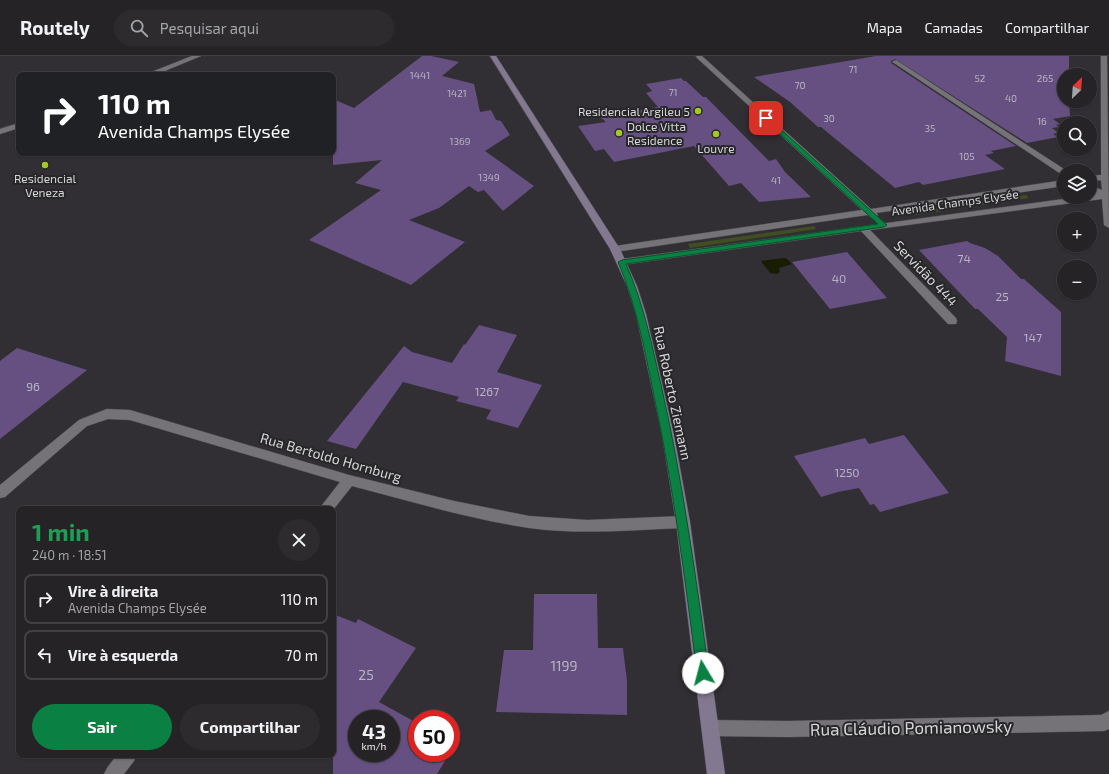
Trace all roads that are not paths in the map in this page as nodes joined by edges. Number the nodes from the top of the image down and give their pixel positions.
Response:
1 (198, 56) edge
2 (493, 56) edge
3 (1104, 56) edge
4 (699, 57) dead end
5 (896, 62) dead end
6 (156, 72) edge
7 (1107, 90) edge
8 (16, 126) edge
9 (0, 132) edge
10 (1057, 168) edge
11 (1105, 177) junction
12 (1097, 178) edge
13 (1057, 184) edge
14 (1097, 192) edge
15 (1106, 196) junction
16 (869, 211) junction
17 (884, 225) junction
18 (1109, 225) edge
19 (863, 228) junction
20 (615, 249) junction
21 (622, 262) junction
22 (952, 321) dead end
23 (349, 480) junction
24 (0, 493) edge
25 (328, 506) edge
26 (683, 522) junction
27 (1109, 719) edge
28 (711, 728) junction
29 (126, 758) edge
30 (113, 774) edge
31 (716, 774) edge

1 - 6 street
2 - 20 main road, Rua Roberto Ziemann
3 - 7 street
4 - 16 street
5 - 10 street
7 - 11 street
8 - 9 street
11 - 12 street
11 - 15 street
13 - 16 street, Avenida Champs Elysée
14 - 15 street
15 - 17 street, Avenida Champs Elysée
15 - 18 street
16 - 17 street
16 - 20 street, Avenida Champs Elysée
17 - 19 street, Avenida Champs Elysée
19 - 21 street, Avenida Champs Elysée
19 - 22 street, Servidão 444
20 - 21 main road, Rua Roberto Ziemann
21 - 26 main road, Rua Roberto Ziemann
23 - 24 street, Rua Bertoldo Hornburg
23 - 25 street
23 - 26 street, Rua Bertoldo Hornburg
26 - 28 main road, Rua Roberto Ziemann
27 - 28 street, Rua Cláudio Pomianowsky
28 - 31 main road, Rua Roberto Ziemann
29 - 30 street

